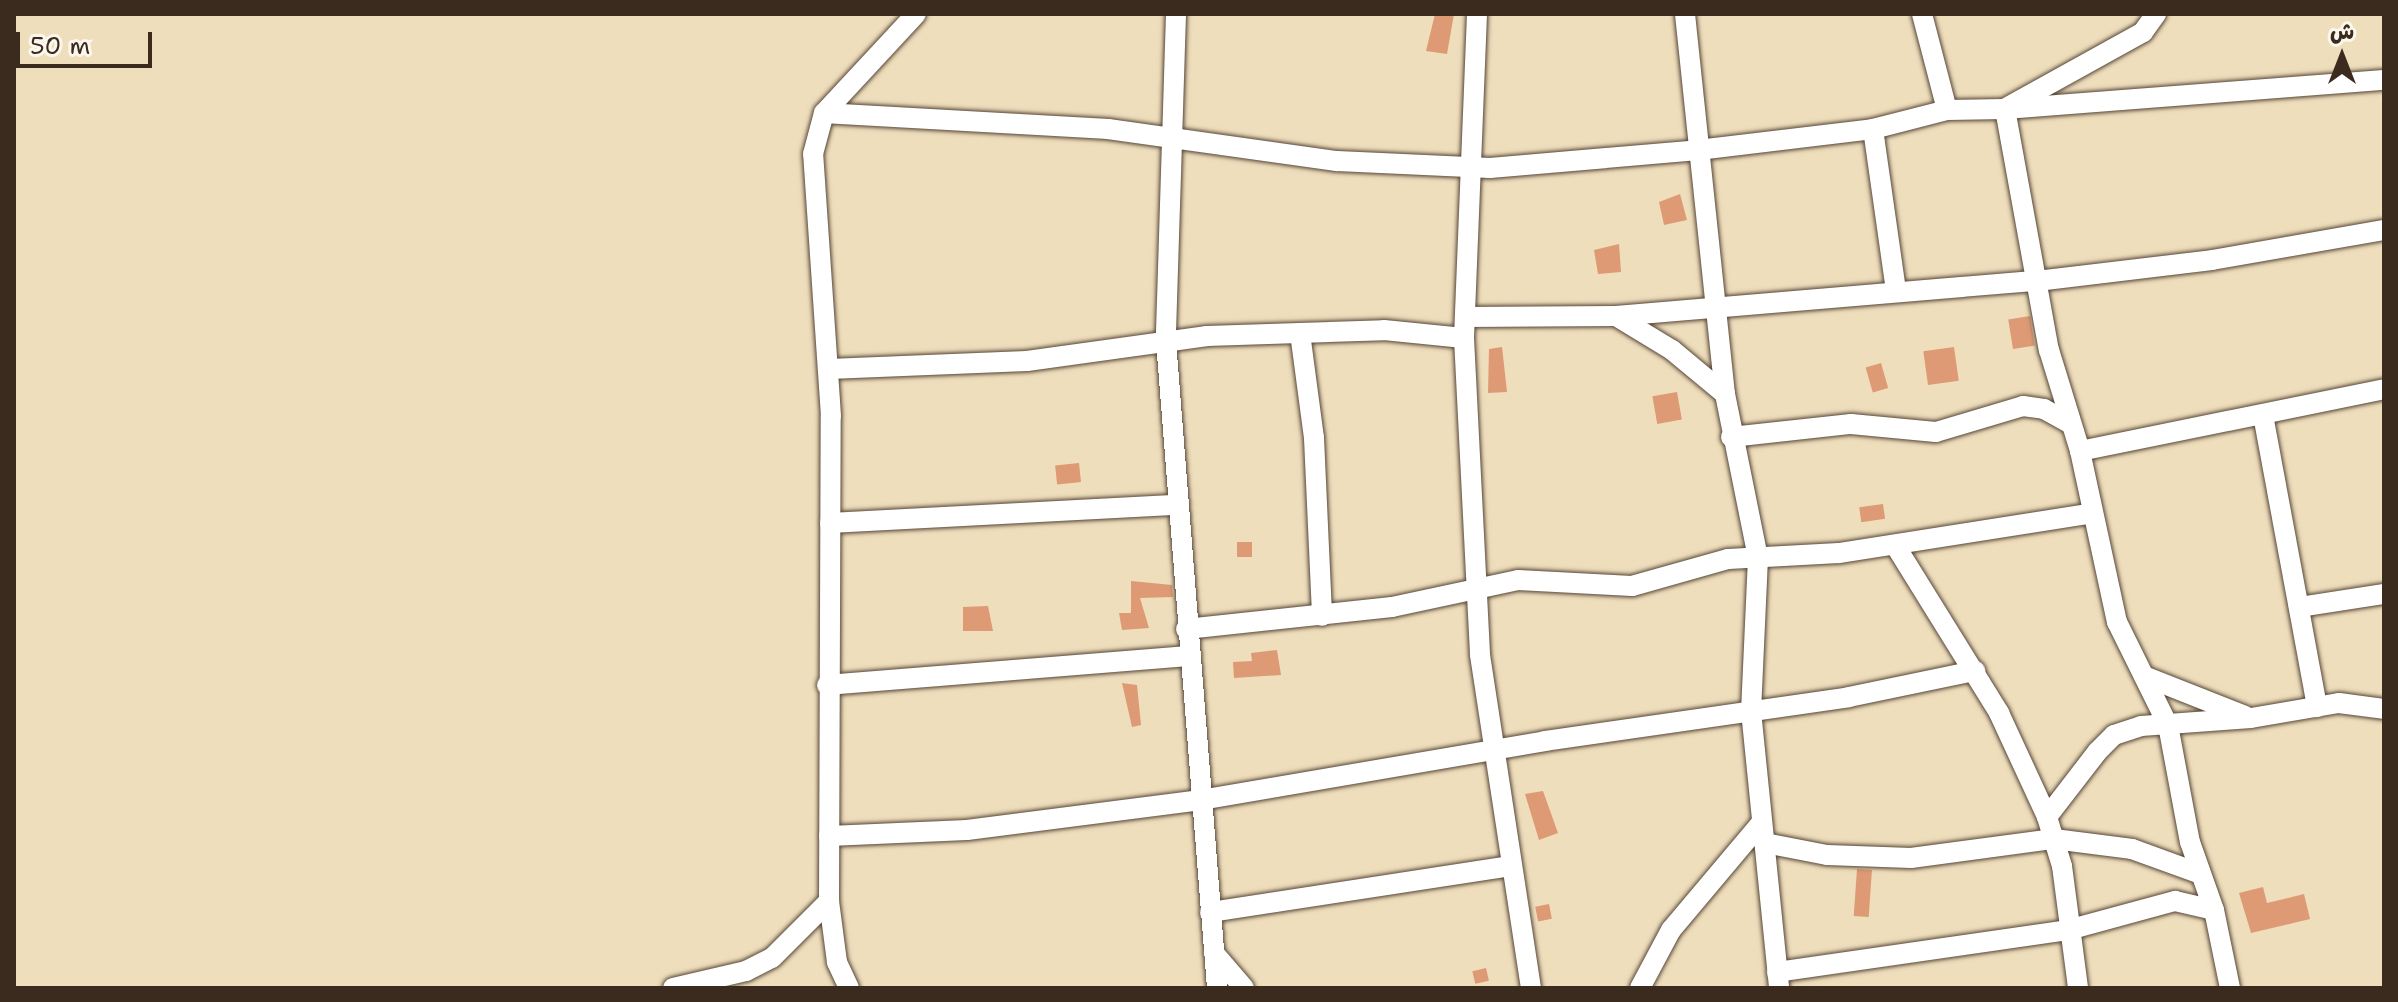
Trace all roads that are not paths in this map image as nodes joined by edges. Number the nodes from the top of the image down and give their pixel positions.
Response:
1 (916, 14) edge
2 (1176, 14) edge
3 (1477, 14) edge
4 (1685, 14) edge
5 (1922, 14) edge
6 (2156, 14) edge
7 (2384, 80) edge
8 (2005, 109) junction
9 (1947, 110) junction
10 (824, 113) junction
11 (1873, 129) junction
12 (1168, 136) junction
13 (1698, 150) junction
14 (1468, 168) junction
15 (2384, 230) edge
16 (2037, 281) junction
17 (1896, 291) junction
18 (1715, 306) junction
19 (1616, 316) junction
20 (1465, 328) junction
21 (1300, 333) junction
22 (1166, 341) junction
23 (829, 369) junction
24 (2384, 389) edge
25 (1725, 394) junction
26 (2263, 415) junction
27 (2071, 424) junction
28 (1731, 437) junction
29 (2080, 451) junction
30 (1177, 505) junction
31 (2093, 513) junction
32 (830, 523) junction
33 (1895, 545) junction
34 (1758, 558) junction
35 (1479, 587) junction
36 (2384, 594) edge
37 (2299, 607) junction
38 (1322, 616) junction
39 (1186, 629) junction
40 (1188, 656) junction
41 (1975, 671) junction
42 (2144, 676) junction
43 (827, 685) junction
44 (2317, 707) junction
45 (2384, 709) edge
46 (1751, 711) junction
47 (2251, 718) junction
48 (2168, 725) junction
49 (1491, 751) junction
50 (1201, 800) junction
51 (2047, 817) junction
52 (1762, 822) junction
53 (829, 836) junction
54 (2054, 839) junction
55 (1765, 843) junction
56 (1511, 866) junction
57 (2198, 873) junction
58 (829, 901) junction
59 (2214, 910) junction
60 (1210, 912) junction
61 (2068, 930) junction
62 (1214, 953) junction
63 (1778, 980) edge
64 (673, 988) edge
65 (849, 988) edge
66 (1217, 988) edge
67 (1244, 988) edge
68 (1531, 988) edge
69 (1640, 988) edge
70 (2078, 988) edge
71 (2230, 988) edge

1 - 10 street
2 - 12 street
3 - 14 street
4 - 13 street
5 - 9 street
6 - 8 street
7 - 8 street
8 - 9 street
8 - 16 street
9 - 11 street
10 - 12 street
10 - 23 street
11 - 13 street
11 - 17 street
12 - 14 street
12 - 22 street
13 - 14 street
13 - 18 street
14 - 20 street
15 - 16 street
16 - 17 street
16 - 27 street
17 - 18 street
18 - 19 street
18 - 25 street
19 - 20 street
19 - 25 street
20 - 21 street
20 - 35 street
21 - 22 street
21 - 38 street
22 - 23 street
22 - 30 street
23 - 32 street
24 - 26 street
25 - 28 street
26 - 29 street
26 - 37 street
27 - 28 street
27 - 29 street
28 - 34 street
29 - 31 street
30 - 32 street
30 - 39 street
31 - 33 street
31 - 42 street
32 - 43 street
33 - 34 street
33 - 41 street
34 - 35 street
34 - 46 street
35 - 38 street
35 - 49 street
36 - 37 street
37 - 44 street
38 - 39 street
39 - 40 street
40 - 43 street
40 - 50 street
41 - 46 street
41 - 51 street
42 - 47 street
42 - 48 street
43 - 53 street
44 - 45 street
44 - 47 street
46 - 49 street
46 - 52 street
47 - 48 street
48 - 51 street
48 - 57 street
49 - 50 street
49 - 56 street
50 - 53 street
50 - 60 street
51 - 54 street
52 - 55 street
52 - 69 street
53 - 58 street
54 - 55 street
54 - 57 street
54 - 61 street
55 - 63 street
56 - 60 street
56 - 68 street
57 - 59 street
58 - 64 street
58 - 65 street
59 - 61 street
59 - 71 street
60 - 62 street
61 - 63 street
61 - 70 street
62 - 66 street
62 - 67 street

